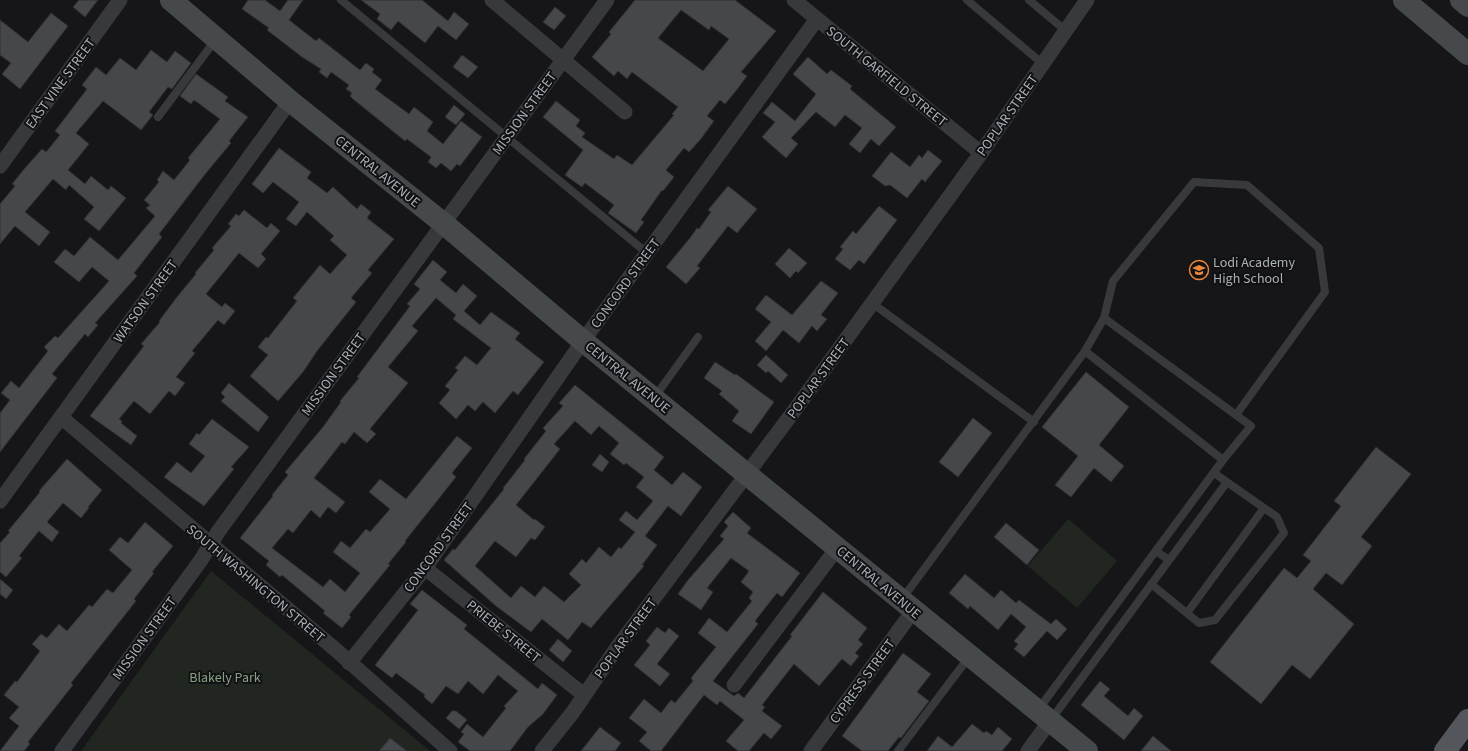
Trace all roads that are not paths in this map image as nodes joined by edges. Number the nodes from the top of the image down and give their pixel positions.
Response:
1 (120, 0) edge
2 (171, 0) edge
3 (341, 0) edge
4 (492, 0) edge
5 (606, 0) edge
6 (794, 0) edge
7 (967, 0) edge
8 (1087, 0) edge
9 (1404, 0) edge
10 (1461, 0) edge
11 (1035, 2) edge
12 (1468, 6) edge
13 (817, 19) junction
14 (1066, 31) junction
15 (217, 39) junction
16 (1464, 48) edge
17 (564, 59) junction
18 (1043, 64) junction
19 (290, 101) junction
20 (625, 112) dead end
21 (158, 117) dead end
22 (508, 136) junction
23 (981, 153) junction
24 (0, 166) edge
25 (443, 223) junction
26 (647, 253) junction
27 (872, 303) junction
28 (1104, 318) junction
29 (698, 337) dead end
30 (583, 341) junction
31 (1085, 352) junction
32 (654, 398) junction
33 (1236, 415) junction
34 (61, 417) junction
35 (1034, 422) junction
36 (1223, 460) junction
37 (1214, 473) junction
38 (746, 474) junction
39 (1227, 482) junction
40 (0, 501) edge
41 (1264, 508) junction
42 (210, 545) junction
43 (838, 547) junction
44 (1156, 551) junction
45 (1169, 560) junction
46 (424, 568) junction
47 (1151, 584) junction
48 (907, 606) junction
49 (1187, 613) junction
50 (970, 656) junction
51 (349, 663) junction
52 (734, 685) dead end
53 (584, 695) junction
54 (1044, 716) junction
55 (1468, 720) edge
56 (62, 751) edge
57 (450, 751) edge
58 (542, 751) edge
59 (810, 751) edge
60 (898, 751) edge
61 (1028, 751) edge
62 (1087, 751) edge
63 (1445, 751) edge

1 - 24 street, EAST VINE STREET
2 - 15 street, CENTRAL AVENUE
3 - 22 lane
4 - 17 street
5 - 17 street, MISSION STREET
6 - 13 street, SOUTH GARFIELD STREET
7 - 18 lane
8 - 14 street, POPLAR STREET
9 - 16 street
10 - 12 street
11 - 14 lane
13 - 23 street, SOUTH GARFIELD STREET
13 - 26 street, CONCORD STREET
14 - 18 street, POPLAR STREET
15 - 19 street, CENTRAL AVENUE
15 - 21 lane
17 - 20 street
17 - 22 street, MISSION STREET
18 - 23 street, POPLAR STREET
19 - 25 street, CENTRAL AVENUE
19 - 34 street, WATSON STREET
22 - 25 street, MISSION STREET
22 - 26 lane
23 - 27 street, POPLAR STREET
25 - 30 street, CENTRAL AVENUE
25 - 42 street, MISSION STREET
26 - 30 street, CONCORD STREET
27 - 35 lane
27 - 38 street, POPLAR STREET
28 - 31 lane
28 - 33 lane
28 - 33 lane
29 - 32 lane
30 - 32 street, CENTRAL AVENUE
30 - 46 street, CONCORD STREET
31 - 35 lane
31 - 36 lane
32 - 38 street, CENTRAL AVENUE
33 - 36 lane
34 - 40 street, WATSON STREET
34 - 42 street, SOUTH WASHINGTON STREET
35 - 48 lane
36 - 37 lane
37 - 39 lane
37 - 44 lane
38 - 43 street, CENTRAL AVENUE
38 - 53 street, POPLAR STREET
39 - 41 lane
39 - 45 lane
41 - 49 lane
41 - 49 lane
42 - 51 street, SOUTH WASHINGTON STREET
42 - 56 street, MISSION STREET
43 - 48 street, CENTRAL AVENUE
43 - 52 street
44 - 45 lane
44 - 54 lane
45 - 47 lane
46 - 51 street, CONCORD STREET
46 - 53 street, PRIEBE STREET
47 - 49 lane
47 - 54 lane
48 - 50 street, CENTRAL AVENUE
48 - 59 street, CYPRESS STREET
50 - 54 street, CENTRAL AVENUE
50 - 60 lane
51 - 57 street, SOUTH WASHINGTON STREET
53 - 58 street, POPLAR STREET
54 - 61 street
54 - 62 street, CENTRAL AVENUE
55 - 63 main road

